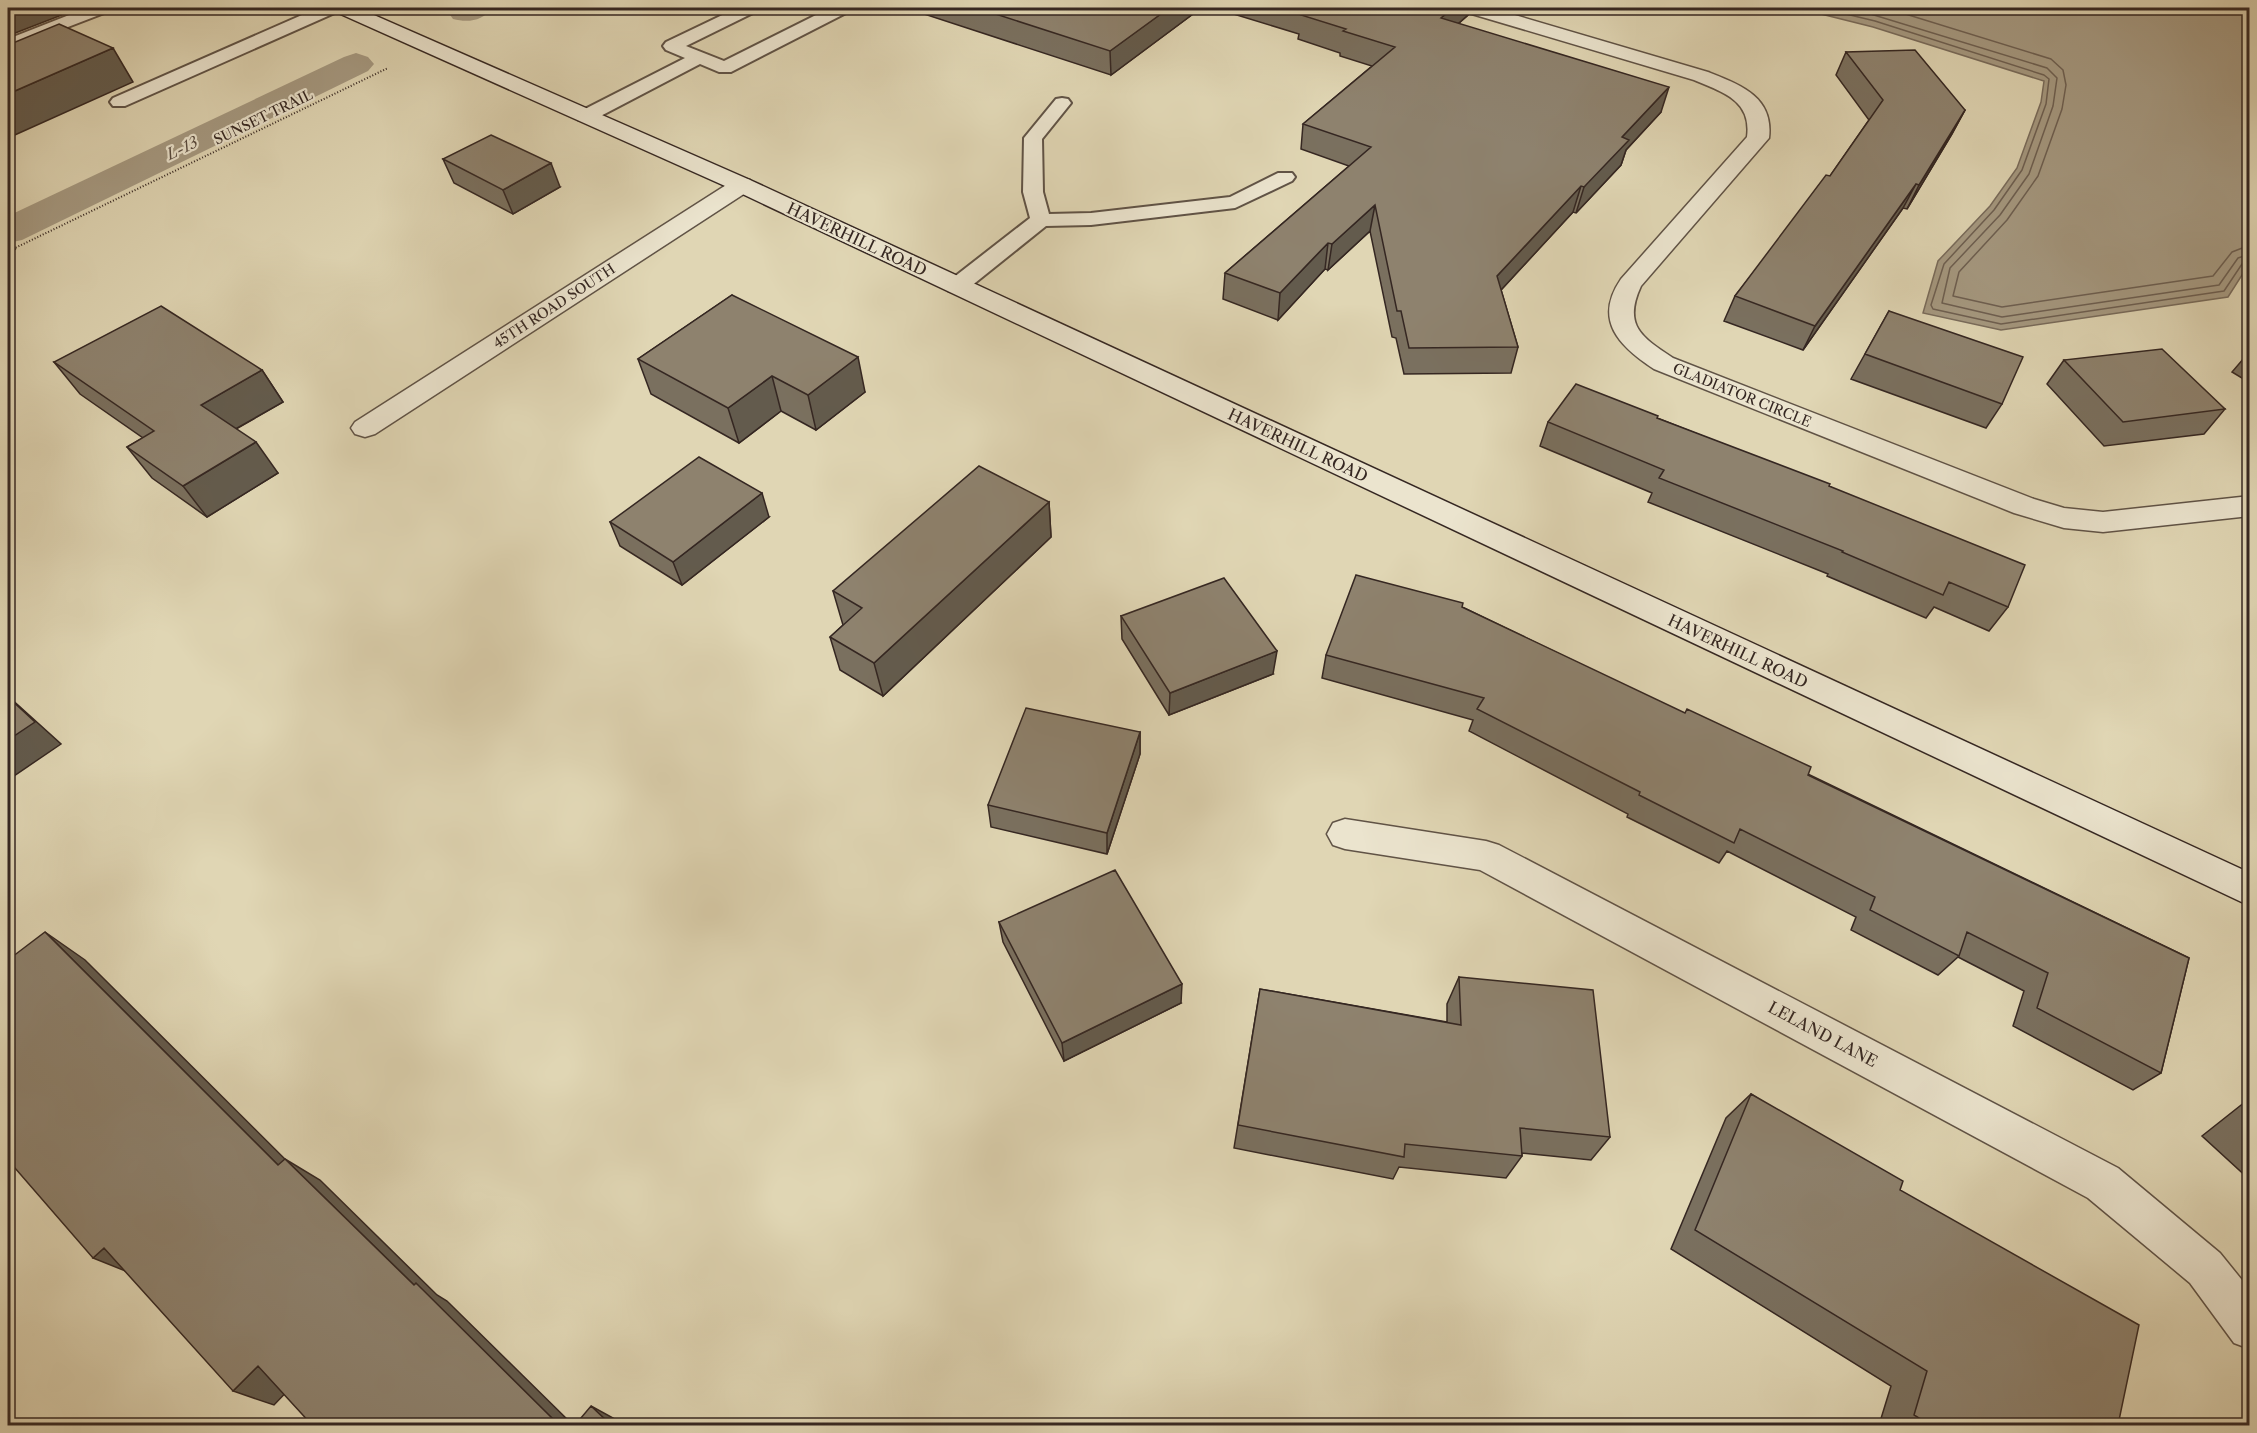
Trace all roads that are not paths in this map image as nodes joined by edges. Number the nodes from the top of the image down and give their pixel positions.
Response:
1 (101, 8) edge
2 (331, 8) edge
3 (343, 8) edge
4 (749, 8) edge
5 (842, 8) edge
6 (1472, 8) edge
7 (8, 45) edge
8 (700, 57) junction
9 (119, 102) dead end
10 (1062, 104) dead end
11 (586, 116) junction
12 (1286, 177) dead end
13 (742, 185) junction
14 (1041, 220) junction
15 (957, 286) junction
16 (365, 428) dead end
17 (2250, 506) edge
18 (1345, 834) dead end
19 (2250, 890) edge
20 (2250, 1327) edge

1 - 7 lane
2 - 9 lane
3 - 11 street, HAVERHILL ROAD
4 - 8 lane
5 - 8 lane
6 - 17 street, GLADIATOR CIRCLE
8 - 11 lane
10 - 14 lane
11 - 13 street, HAVERHILL ROAD
12 - 14 lane
13 - 15 street, HAVERHILL ROAD
13 - 16 street, 45TH ROAD SOUTH
14 - 15 lane
15 - 19 street, HAVERHILL ROAD
18 - 20 street, LELAND LANE

